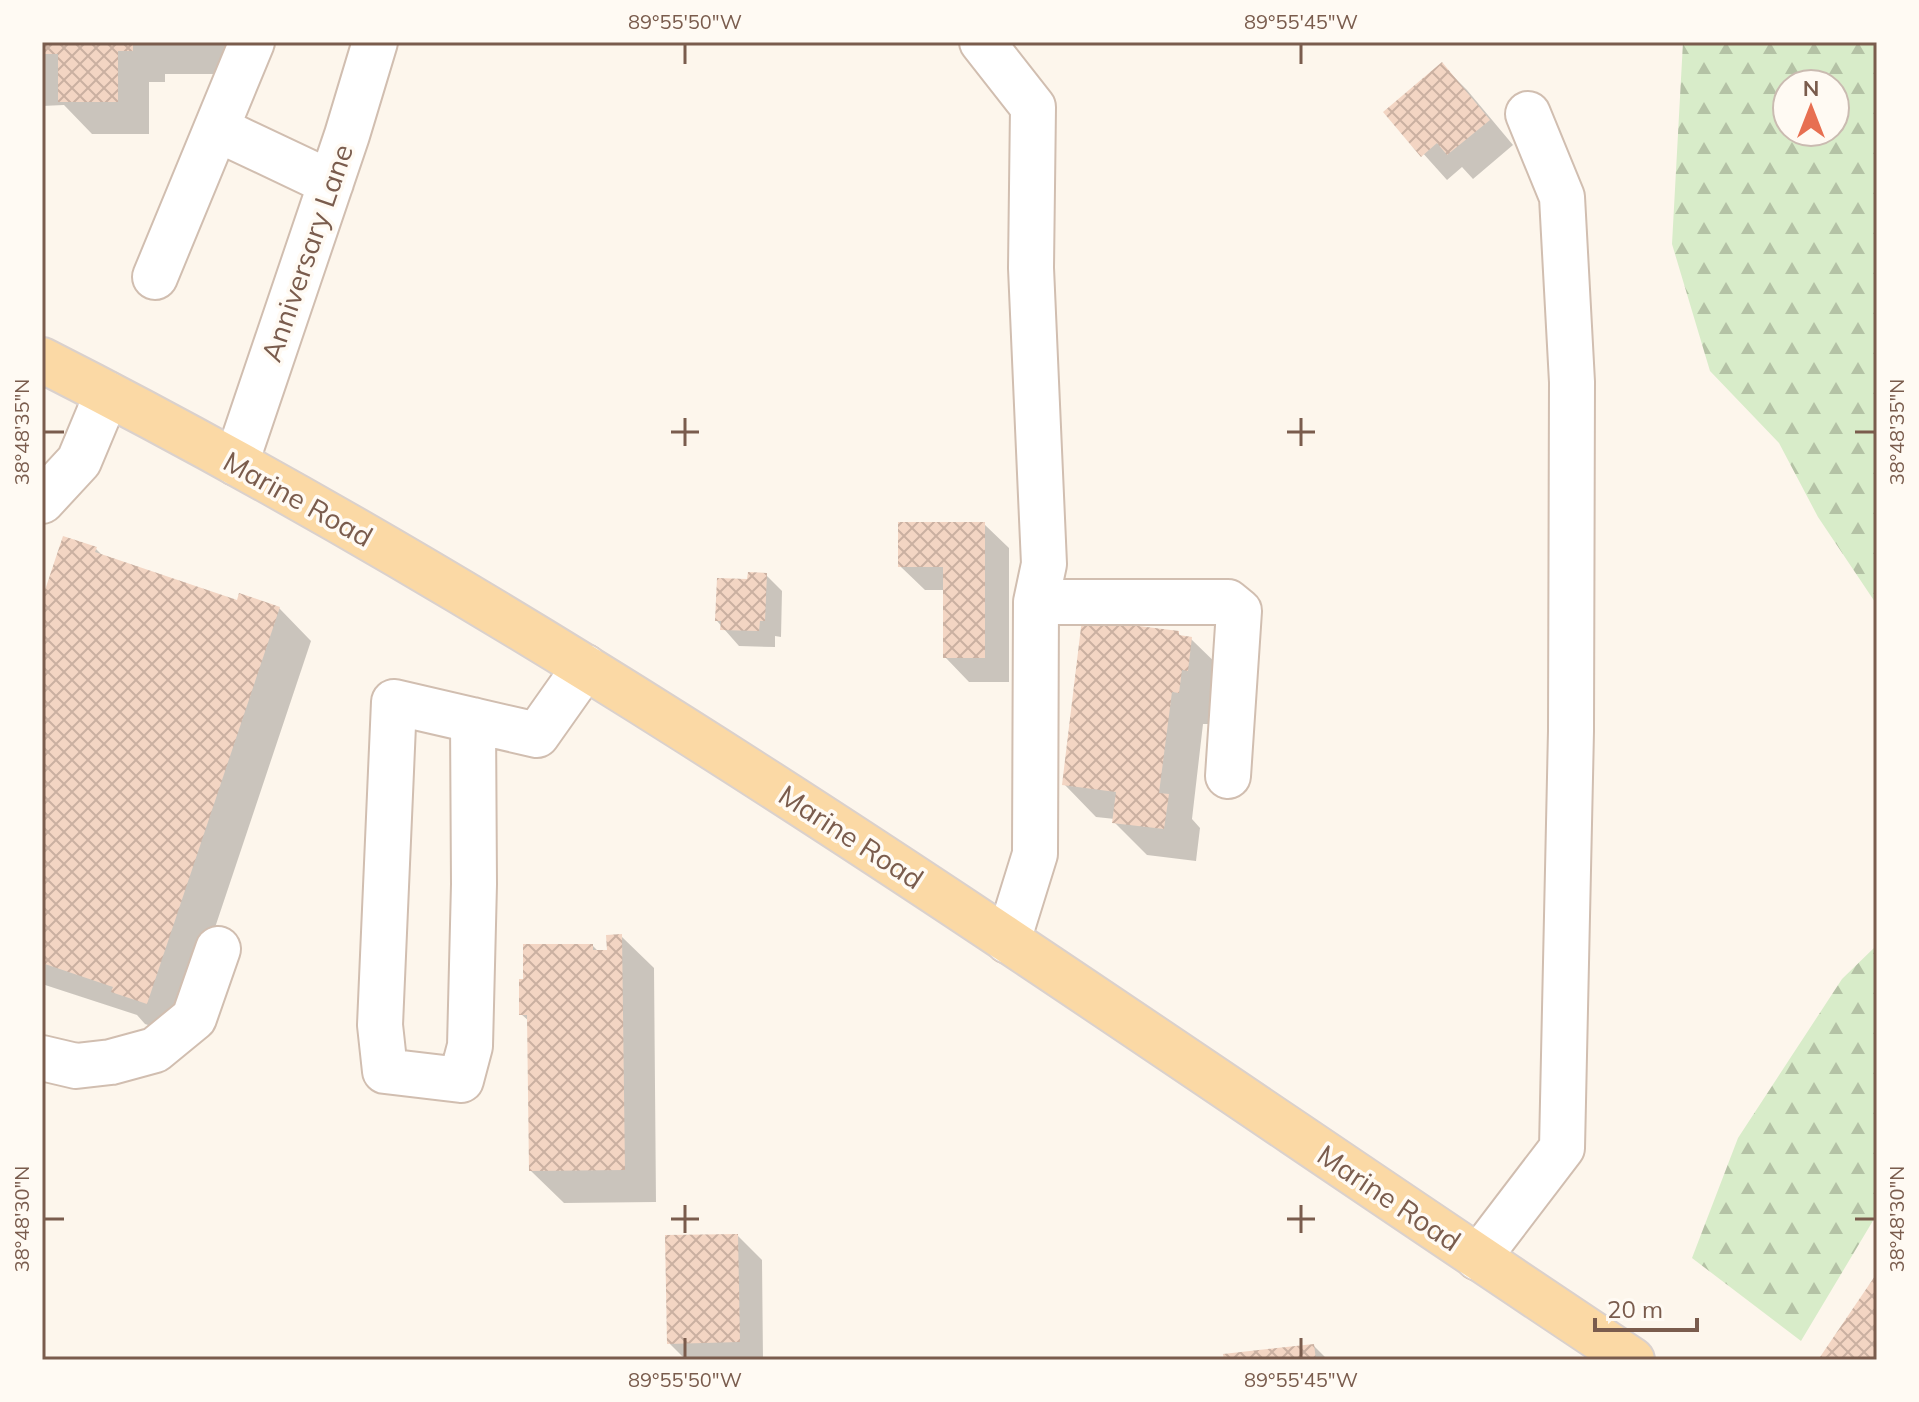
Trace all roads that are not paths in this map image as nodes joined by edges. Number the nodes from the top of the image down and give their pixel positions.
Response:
1 (252, 42) edge
2 (375, 42) edge
3 (982, 42) edge
4 (1528, 114) dead end
5 (217, 129) junction
6 (331, 183) junction
7 (155, 277) dead end
8 (42, 360) edge
9 (107, 394) junction
10 (236, 463) junction
11 (42, 501) edge
12 (1036, 602) junction
13 (585, 667) junction
14 (473, 720) junction
15 (1228, 776) dead end
16 (1008, 941) junction
17 (218, 949) dead end
18 (42, 1058) edge
19 (1478, 1258) junction
20 (1632, 1360) edge

1 - 5 street
2 - 6 street, Anniversary Lane
3 - 12 street
4 - 19 street
5 - 6 street
5 - 7 street
6 - 10 street, Anniversary Lane
8 - 9 main road, Marine Road
9 - 10 main road, Marine Road
9 - 11 street
10 - 13 main road, Marine Road
12 - 15 street
12 - 16 street
13 - 14 street
13 - 16 main road, Marine Road
14 - 14 street
16 - 19 main road, Marine Road
17 - 18 street
19 - 20 main road, Marine Road

